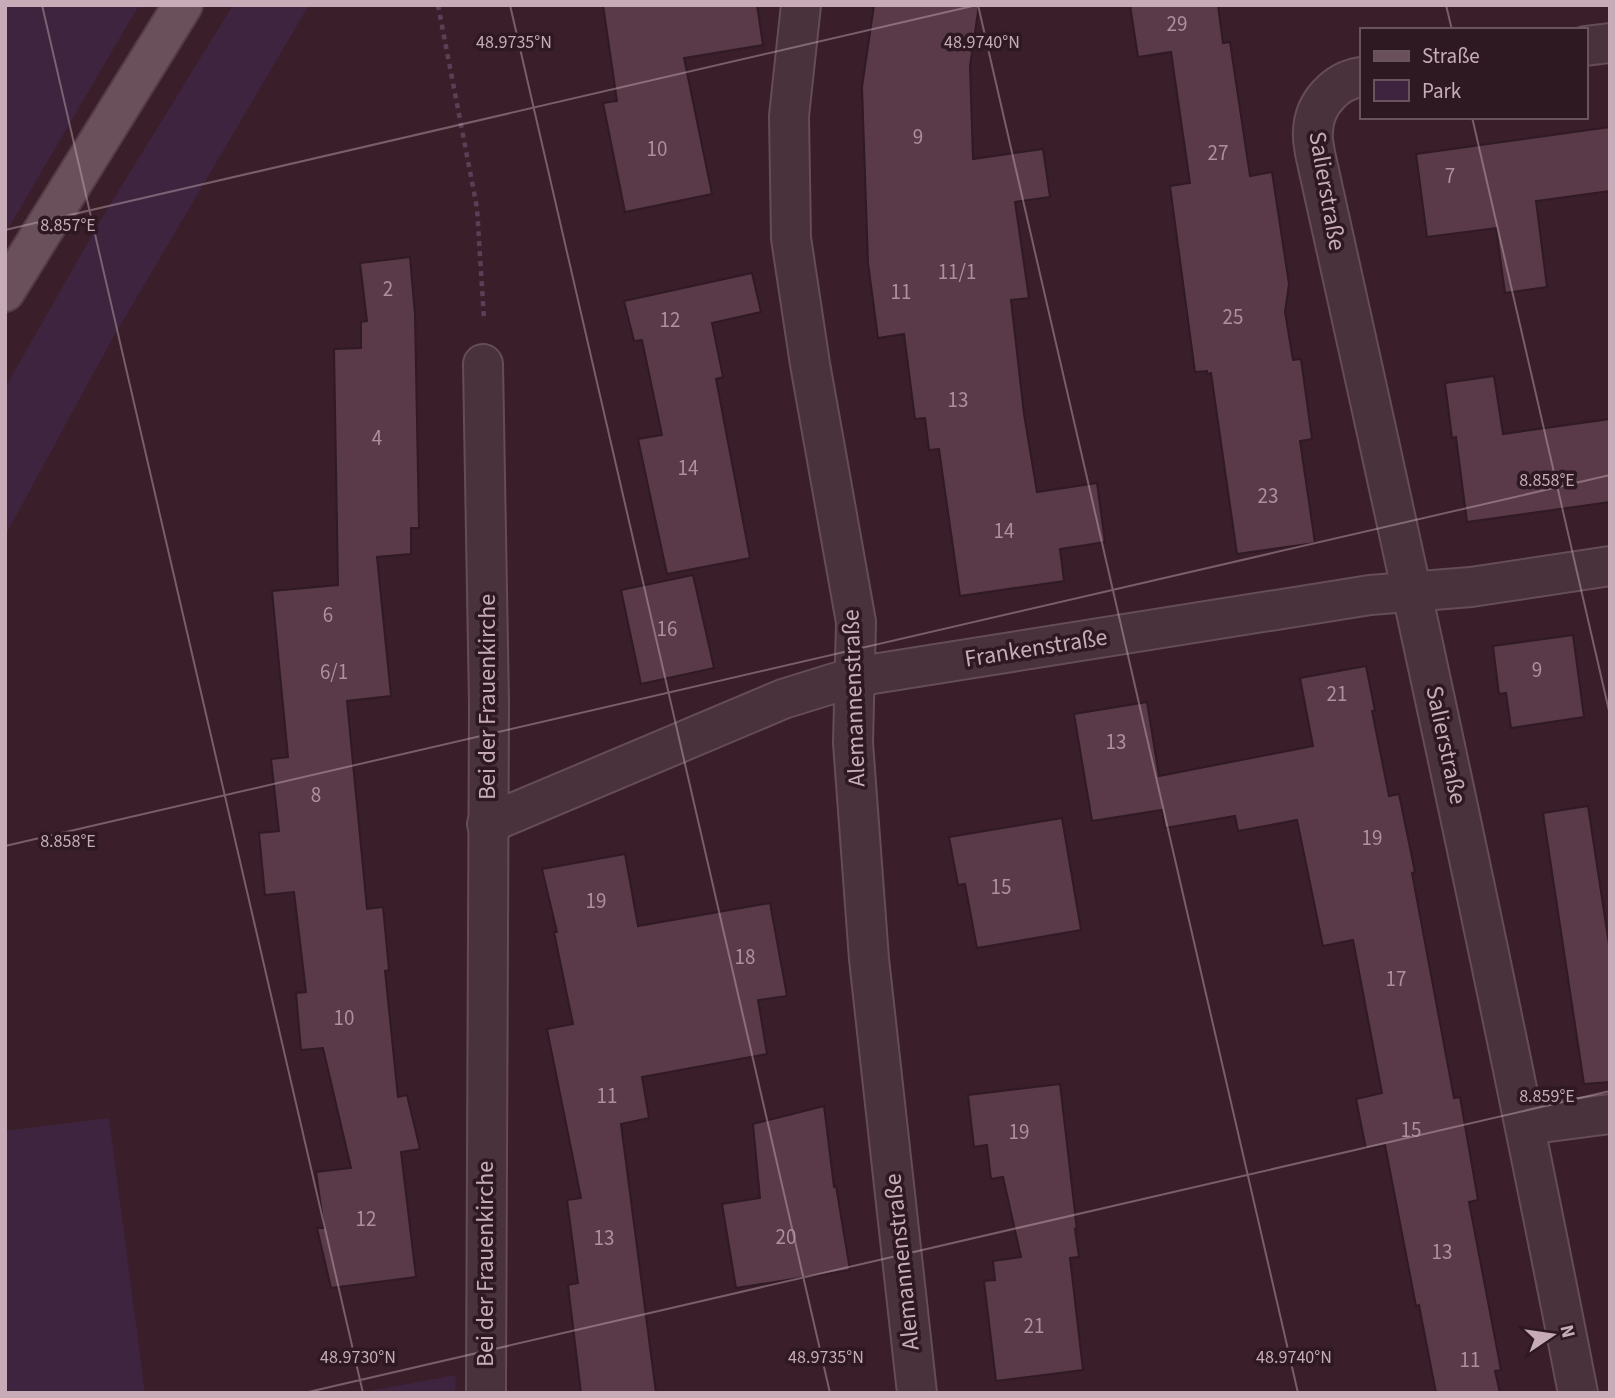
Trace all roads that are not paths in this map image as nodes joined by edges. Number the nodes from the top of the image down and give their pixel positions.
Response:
1 (183, 5) edge
2 (801, 5) edge
3 (1610, 43) edge
4 (1587, 46) edge
5 (1360, 77) edge
6 (5, 292) edge
7 (483, 364) road end
8 (1610, 566) edge
9 (1413, 592) junction
10 (854, 677) junction
11 (487, 824) junction
12 (1610, 1114) edge
13 (1526, 1125) junction
14 (486, 1393) edge
15 (917, 1393) edge
16 (1578, 1393) edge

1 - 6 main road
2 - 10 street, Alemannenstraße
3 - 4 street
5 - 9 street, Salierstraße
7 - 11 street, Bei der Frauenkirche
8 - 9 street, Frankenstraße
9 - 10 street, Frankenstraße
9 - 13 street, Salierstraße
10 - 11 street, Frankenstraße
10 - 15 street, Alemannenstraße
11 - 14 street, Bei der Frauenkirche
12 - 13 street
13 - 16 street, Salierstraße

